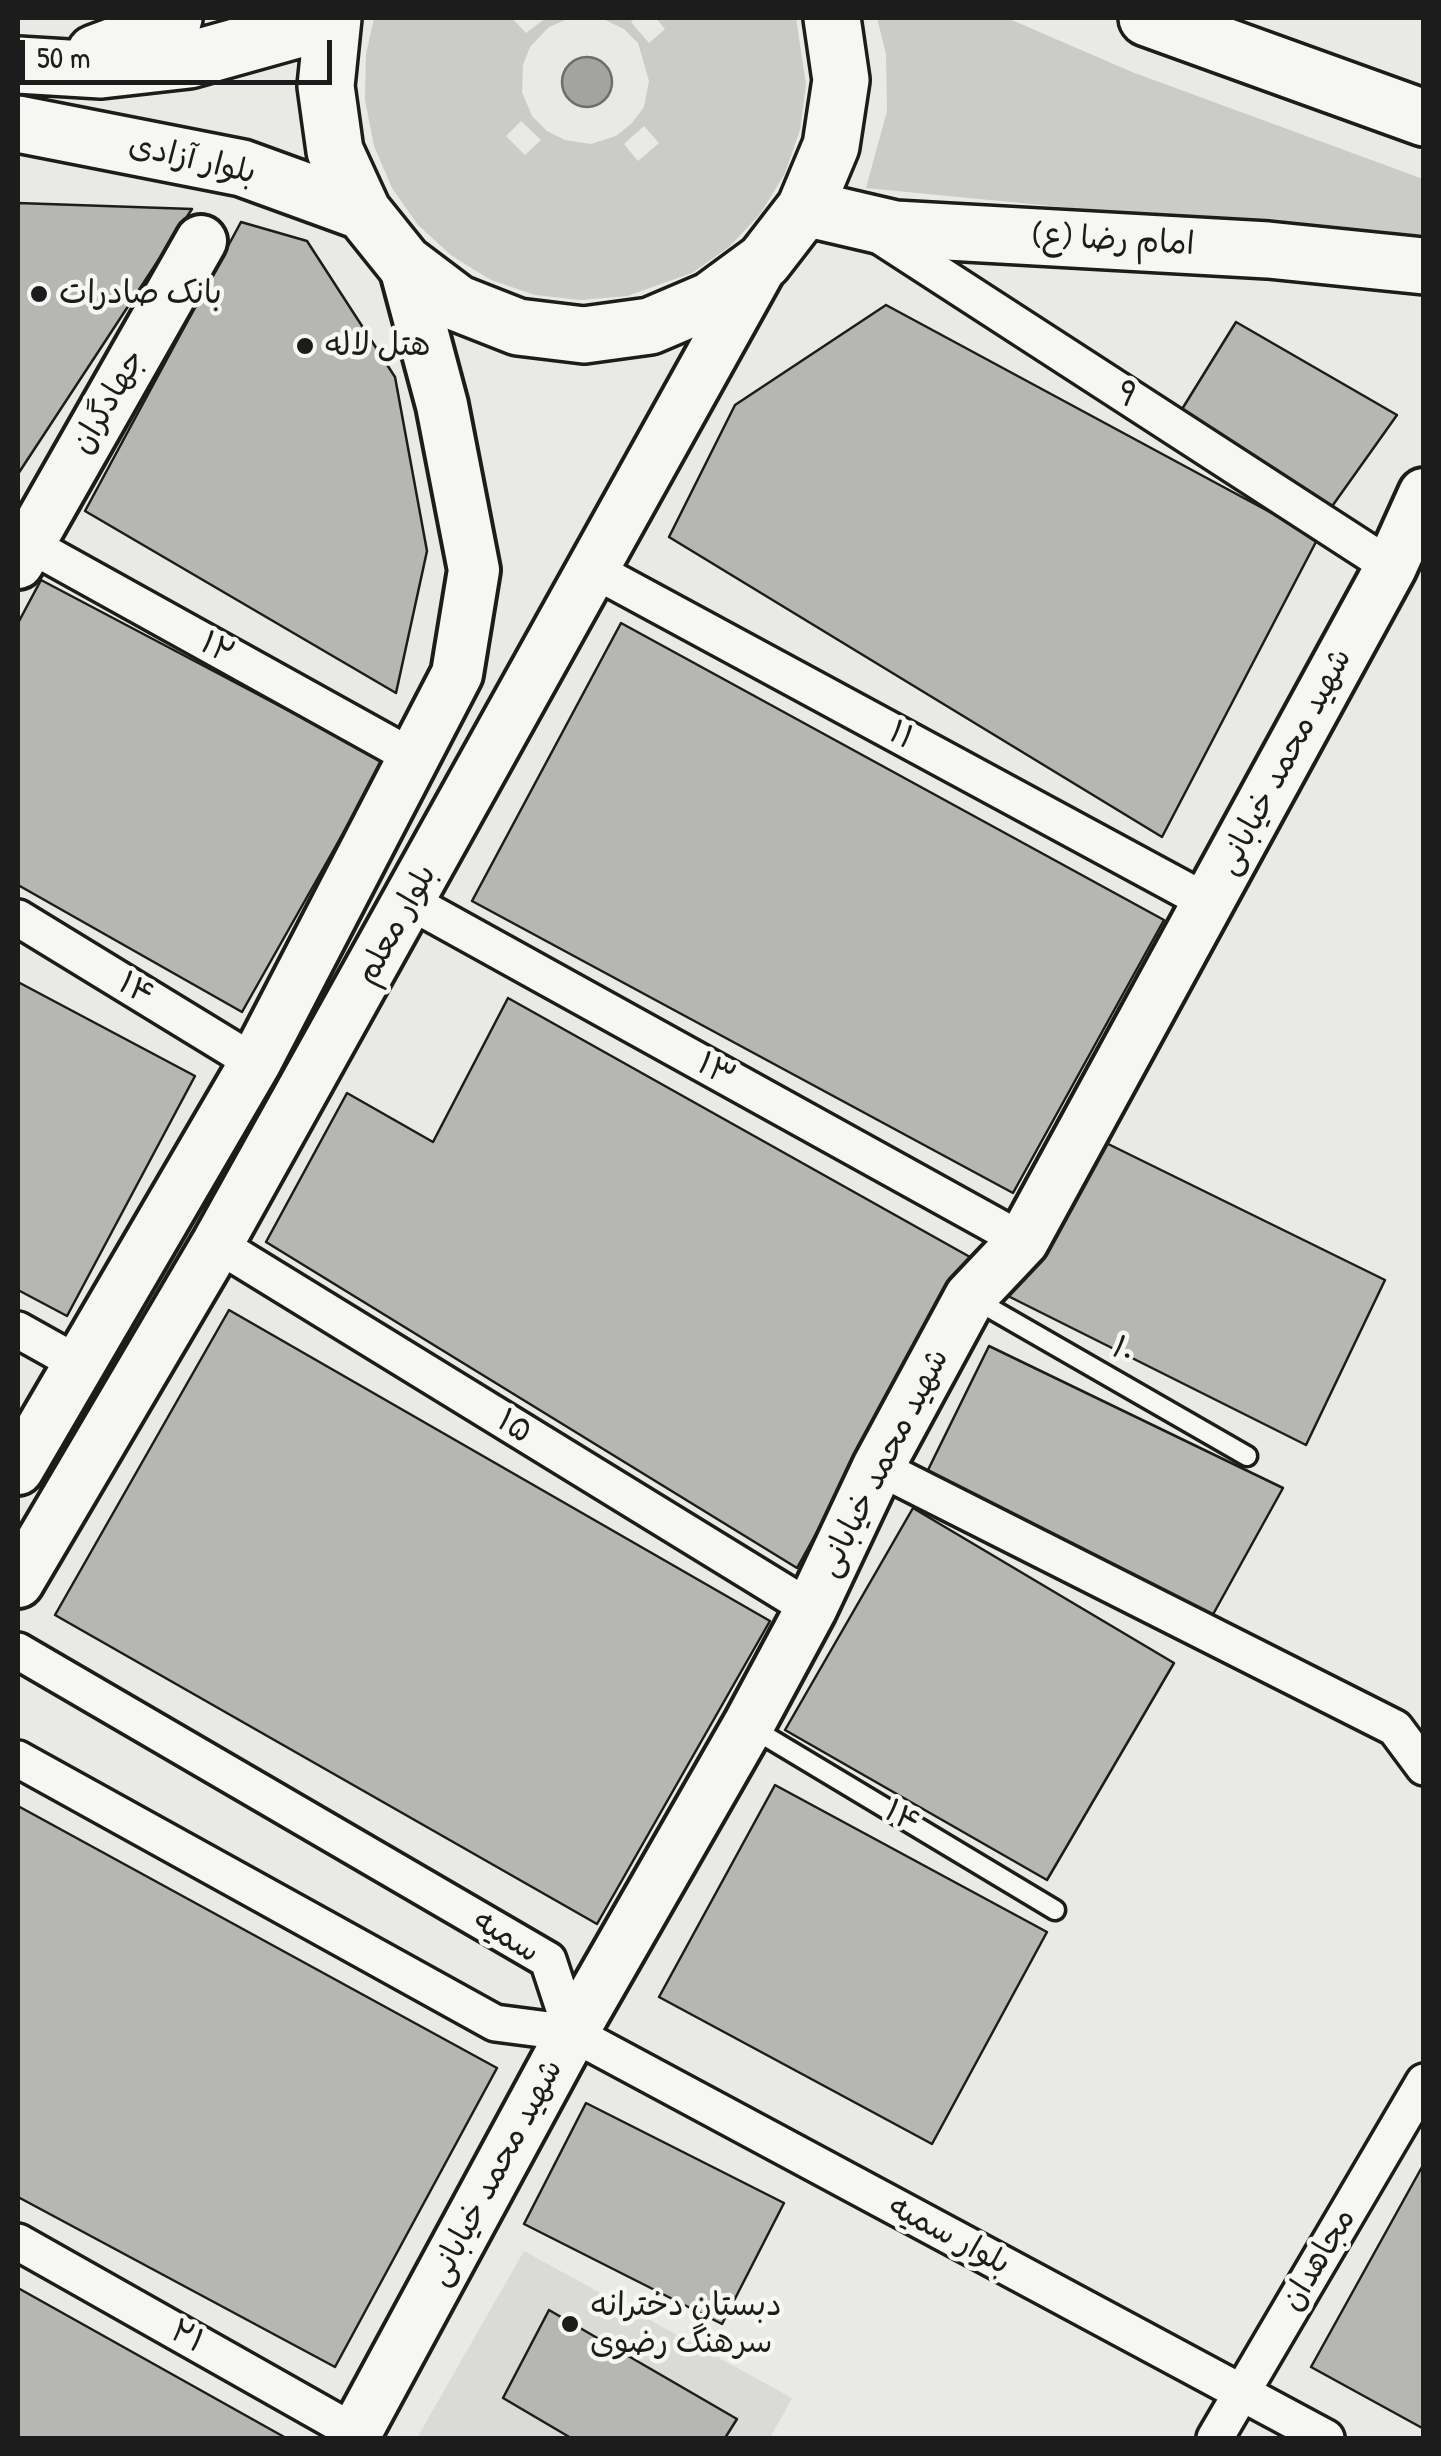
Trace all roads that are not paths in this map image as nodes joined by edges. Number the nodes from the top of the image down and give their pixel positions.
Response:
1 (174, 18) edge
2 (832, 18) edge
3 (1147, 18) edge
4 (1218, 18) edge
5 (332, 19) edge
6 (27, 66) edge
7 (1355, 91) junction
8 (1424, 118) edge
9 (18, 124) edge
10 (805, 208) junction
11 (363, 212) junction
12 (861, 224) junction
13 (202, 241) dead end
14 (764, 261) junction
15 (404, 263) junction
16 (1424, 266) edge
17 (1424, 494) edge
18 (21, 548) edge
19 (1391, 567) junction
20 (594, 570) junction
21 (416, 759) junction
22 (409, 902) junction
23 (1209, 903) junction
24 (18, 918) edge
25 (255, 1063) junction
26 (1023, 1240) junction
27 (217, 1244) junction
28 (970, 1297) junction
29 (18, 1330) edge
30 (78, 1363) junction
31 (1247, 1456) dead end
32 (878, 1468) junction
33 (18, 1469) edge
34 (18, 1582) edge
35 (811, 1610) junction
36 (18, 1651) edge
37 (748, 1726) junction
38 (18, 1759) edge
39 (1424, 1766) edge
40 (1055, 1910) dead end
41 (572, 2032) junction
42 (1424, 2082) edge
43 (1412, 2130) edge
44 (18, 2242) edge
45 (1241, 2394) junction
46 (354, 2436) edge
47 (1215, 2438) edge
48 (1326, 2438) edge

1 - 6 main road
2 - 10 main road
3 - 7 main road
4 - 7 main road
5 - 6 main road
5 - 11 main road
7 - 8 main road
9 - 11 main road, بلوار آزادی
10 - 12 main road, امام رضا (ع)
10 - 14 main road
11 - 15 main road
12 - 16 main road, امام رضا (ع)
12 - 19 street, ۹
13 - 18 street, جهادگران
14 - 15 main road
14 - 20 street, بلوار معلم
15 - 21 street, بلوار معلم
17 - 19 street, شهید محمد خیابانی
18 - 21 street, ۱۲
19 - 23 street, شهید محمد خیابانی
20 - 22 street, بلوار معلم
20 - 23 street, ۱۱
21 - 25 street, بلوار معلم
22 - 26 street, ۱۳
22 - 27 street, بلوار معلم
23 - 26 street, شهید محمد خیابانی
24 - 25 street, ۱۴
25 - 30 street, بلوار معلم
26 - 28 street, شهید محمد خیابانی
27 - 34 street, بلوار معلم
27 - 35 street, ۱۵
28 - 31 lane, ۱۰
28 - 32 street, شهید محمد خیابانی
29 - 30 street
30 - 33 street, بلوار معلم
32 - 35 street, شهید محمد خیابانی
32 - 39 street
35 - 37 street, شهید محمد خیابانی
36 - 41 street, سمیه
37 - 40 lane, ۱۴
37 - 41 street, شهید محمد خیابانی
38 - 41 street
41 - 45 street, بلوار سمیه
41 - 46 street, شهید محمد خیابانی
42 - 43 street, مجاهدان
43 - 45 street, مجاهدان
44 - 46 street, ۲۱
45 - 47 street, مجاهدان
45 - 48 street, بلوار سمیه

